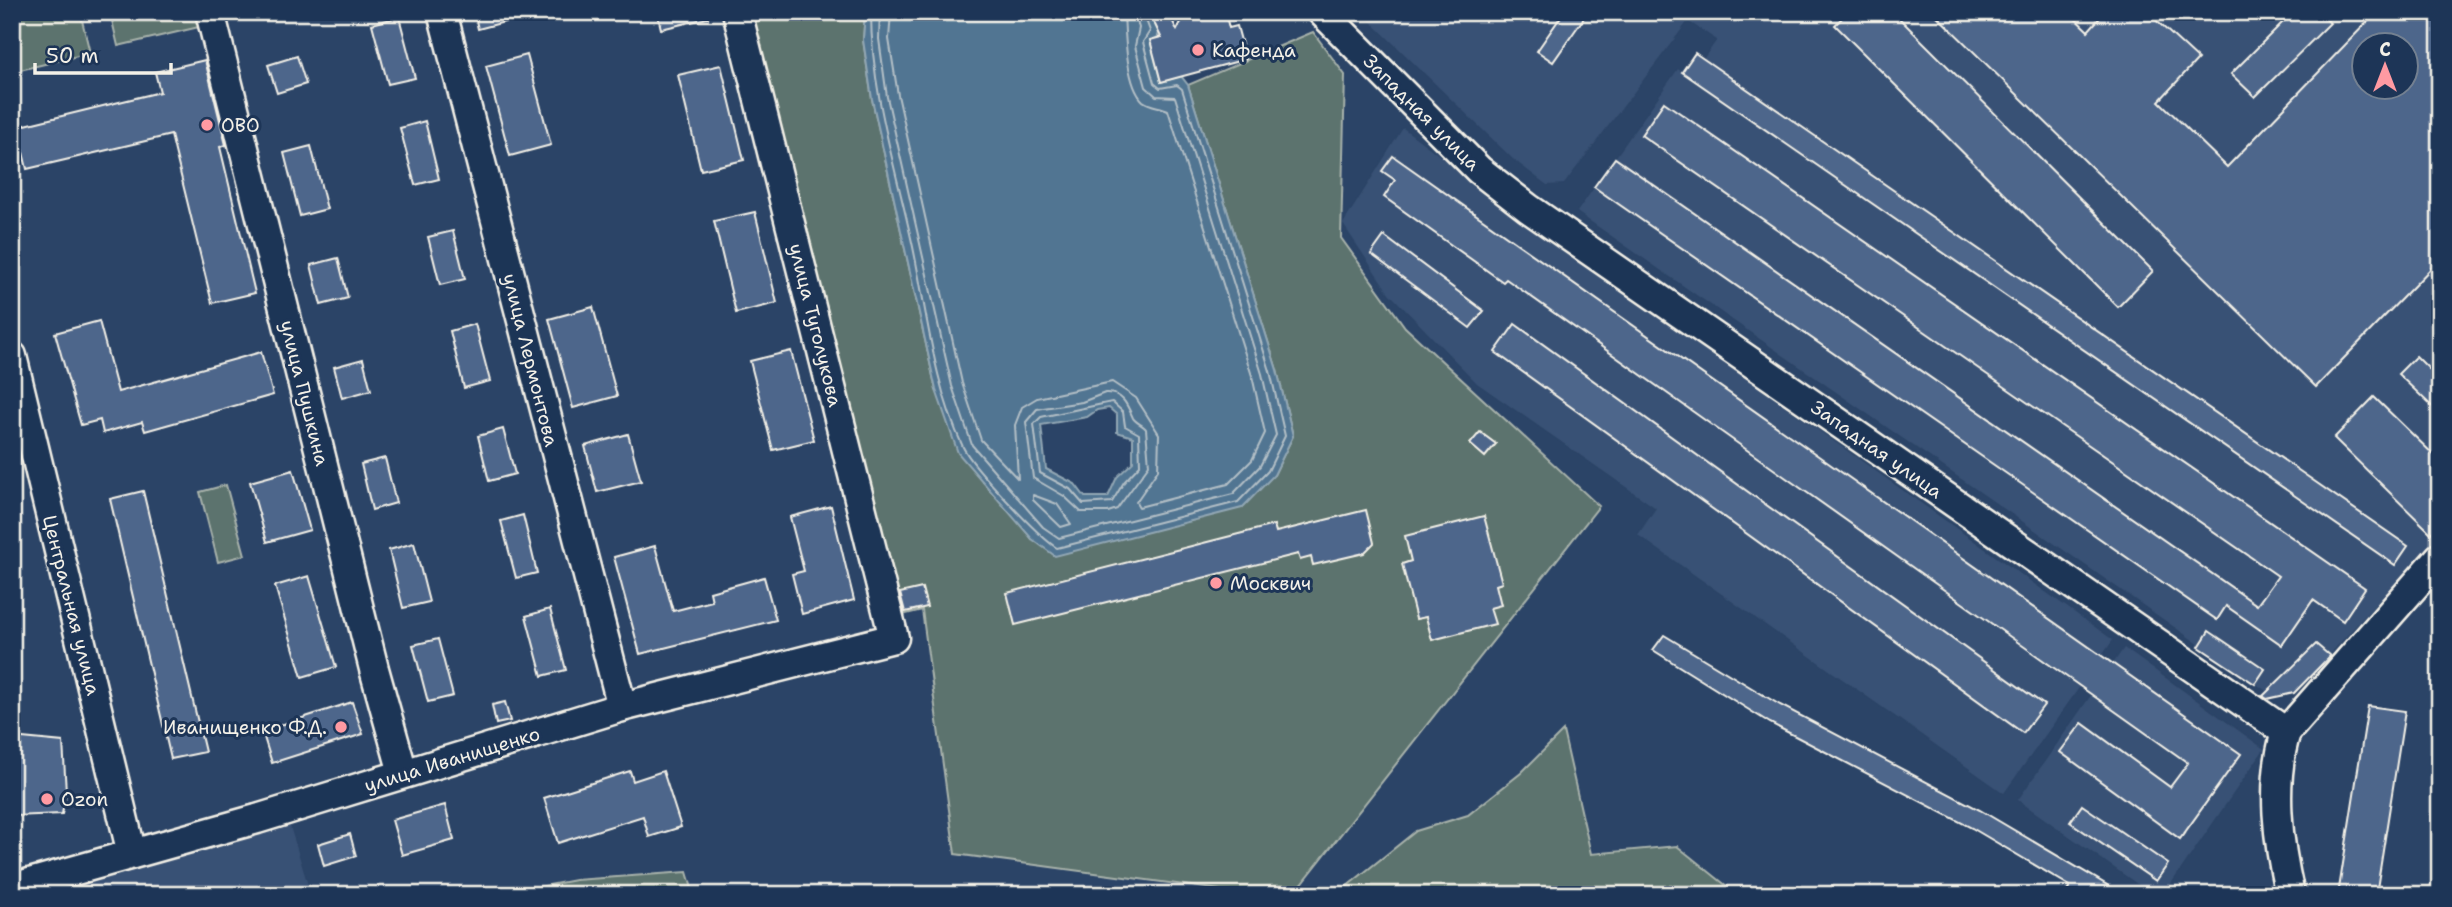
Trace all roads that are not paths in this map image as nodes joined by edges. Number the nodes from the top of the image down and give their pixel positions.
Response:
1 (210, 12) edge
2 (442, 12) edge
3 (737, 12) edge
4 (1322, 12) edge
5 (12, 356) edge
6 (2435, 569) edge
7 (894, 638) joint
8 (621, 707) junction
9 (2286, 732) junction
10 (403, 773) junction
11 (132, 854) junction
12 (12, 888) edge
13 (2290, 895) edge

1 - 10 street, улица Пушкина
2 - 8 street, улица Лермонтова
3 - 7 street, улица Туголукова
4 - 9 street, Западная улица
5 - 11 street, Центральная улица
6 - 9 street
7 - 8 street, улица Иванищенко
8 - 10 street, улица Иванищенко
9 - 13 street
10 - 11 street, улица Иванищенко
11 - 12 street, улица Иванищенко

